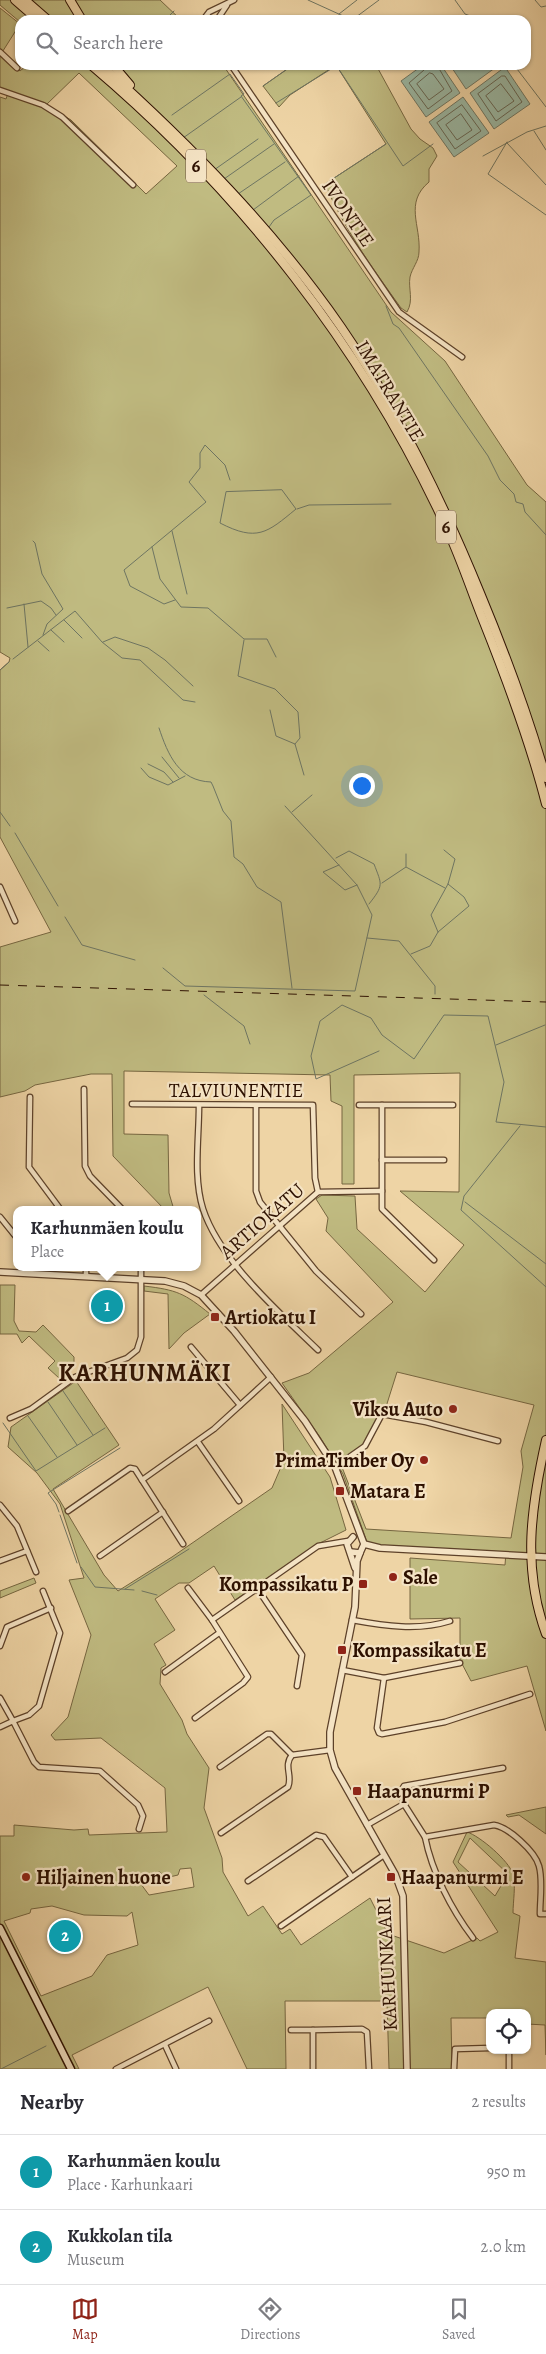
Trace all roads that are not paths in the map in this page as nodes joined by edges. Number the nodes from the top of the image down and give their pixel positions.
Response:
1 (15, 0) edge
2 (25, 0) edge
3 (70, 0) edge
4 (231, 1) edge
5 (32, 15) edge
6 (42, 15) edge
7 (79, 15) edge
8 (207, 15) edge
9 (221, 15) edge
10 (0, 52) edge
11 (15, 66) edge
12 (96, 70) edge
13 (106, 70) edge
14 (117, 70) edge
15 (234, 70) edge
16 (0, 90) edge
17 (137, 98) junction
18 (133, 184) dead end
19 (462, 357) dead end
20 (546, 778) edge
21 (546, 804) edge
22 (0, 887) edge
23 (15, 921) dead end
24 (84, 1089) dead end
25 (30, 1098) dead end
26 (132, 1104) dead end
27 (359, 1105) dead end
28 (382, 1105) junction
29 (453, 1105) dead end
30 (199, 1106) junction
31 (256, 1106) junction
32 (382, 1160) junction
33 (444, 1160) dead end
34 (382, 1191) junction
35 (318, 1192) junction
36 (58, 1206) edge
37 (120, 1206) edge
38 (0, 1217) edge
39 (2, 1224) edge
40 (278, 1227) junction
41 (13, 1234) edge
42 (434, 1260) dead end
43 (236, 1264) junction
44 (14, 1271) edge
45 (40, 1271) edge
46 (86, 1271) edge
47 (141, 1271) edge
48 (0, 1272) edge
49 (86, 1275) junction
50 (141, 1278) junction
51 (201, 1295) junction
52 (361, 1314) dead end
53 (190, 1347) dead end
54 (318, 1350) dead end
55 (270, 1377) junction
56 (240, 1405) junction
57 (10, 1418) dead end
58 (546, 1440) edge
59 (498, 1441) dead end
60 (198, 1442) junction
61 (335, 1467) junction
62 (142, 1480) junction
63 (239, 1501) dead end
64 (0, 1505) edge
65 (68, 1511) dead end
66 (163, 1512) junction
67 (355, 1520) junction
68 (363, 1542) junction
69 (183, 1544) dead end
70 (350, 1544) junction
71 (380, 1548) junction
72 (27, 1550) junction
73 (361, 1552) junction
74 (100, 1556) dead end
75 (530, 1556) junction
76 (546, 1557) edge
77 (0, 1561) edge
78 (36, 1572) dead end
79 (356, 1578) junction
80 (188, 1588) dead end
81 (257, 1588) junction
82 (43, 1591) dead end
83 (51, 1608) junction
84 (212, 1620) junction
85 (352, 1620) junction
86 (450, 1621) dead end
87 (219, 1633) junction
88 (546, 1634) edge
89 (0, 1646) edge
90 (460, 1663) dead end
91 (342, 1670) junction
92 (165, 1672) dead end
93 (384, 1678) junction
94 (297, 1686) dead end
95 (530, 1694) dead end
96 (0, 1698) edge
97 (195, 1718) dead end
98 (12, 1722) junction
99 (0, 1727) edge
100 (330, 1750) junction
101 (292, 1755) junction
102 (220, 1767) dead end
103 (503, 1768) dead end
104 (404, 1804) junction
105 (367, 1825) junction
106 (139, 1829) dead end
107 (221, 1833) dead end
108 (425, 1837) junction
109 (384, 1854) junction
110 (352, 1877) junction
111 (248, 1881) dead end
112 (546, 1914) edge
113 (282, 1926) dead end
114 (0, 1928) edge
115 (474, 1938) dead end
116 (209, 2021) dead end
117 (291, 2030) dead end
118 (313, 2030) junction
119 (165, 2045) junction
120 (486, 2048) edge
121 (509, 2054) edge
122 (71, 2069) edge
123 (116, 2069) edge
124 (176, 2069) edge
125 (313, 2069) edge
126 (369, 2069) edge
127 (407, 2069) edge
128 (454, 2069) edge
129 (509, 2069) edge

1 - 5 highway
2 - 6 highway
3 - 7 highway
4 - 8 street
4 - 9 street
10 - 11 street
12 - 21 highway, IMATRANTIE / 6
13 - 17 highway, IMATRANTIE / 6
14 - 17 highway
15 - 19 street, IVONTIE
16 - 18 street
17 - 20 highway, IMATRANTIE / 6
22 - 23 street
24 - 37 street
25 - 36 street
26 - 30 street, TALVIUNENTIE
27 - 28 street
28 - 29 street
28 - 32 street
30 - 31 street, TALVIUNENTIE
30 - 43 street
31 - 35 street, TALVIUNENTIE
31 - 40 street
32 - 33 street
32 - 34 street
34 - 35 street, ARTIOKATU
34 - 42 street
35 - 40 street, ARTIOKATU
38 - 39 street
39 - 41 street
40 - 43 street, ARTIOKATU
40 - 52 street
43 - 51 street, ARTIOKATU
43 - 54 street
44 - 48 street, KARHUNKAARI
45 - 49 street, KARHUNKAARI
46 - 49 street
47 - 50 street
49 - 50 street, KARHUNKAARI
50 - 51 street, KARHUNKAARI
50 - 57 street
51 - 55 street, KARHUNKAARI
53 - 56 street
55 - 56 street
55 - 61 street, KARHUNKAARI
56 - 60 street
58 - 75 highway
59 - 61 street
60 - 62 street
60 - 63 street
61 - 67 street, KARHUNKAARI
62 - 65 street
62 - 66 street
64 - 72 street
66 - 69 street
66 - 74 street
67 - 68 street, KARHUNKAARI
67 - 70 street, KARHUNKAARI
68 - 70 street
68 - 71 street
68 - 73 street, KARHUNKAARI
70 - 73 street
70 - 79 street, KARHUNKAARI
70 - 81 street
71 - 73 street
71 - 75 street
72 - 77 street
72 - 78 street
73 - 79 street, KARHUNKAARI
75 - 76 street
75 - 88 highway
79 - 85 street, KARHUNKAARI
80 - 84 street
81 - 84 street
81 - 94 street
82 - 83 street
83 - 89 street
83 - 98 street
84 - 87 street
85 - 86 street
85 - 91 street, KARHUNKAARI
87 - 92 street
87 - 97 street
90 - 93 street
91 - 93 street
91 - 100 street, KARHUNKAARI
93 - 95 street
96 - 98 street
98 - 99 street
98 - 106 street
100 - 101 street
100 - 105 street, KARHUNKAARI
101 - 102 street
101 - 107 street
103 - 104 street
104 - 105 street
104 - 108 street
105 - 109 street, KARHUNKAARI
108 - 112 street
108 - 115 street
109 - 110 street
109 - 127 street, KARHUNKAARI
110 - 111 street
110 - 113 street
114 - 122 main road
116 - 119 street
117 - 118 street
118 - 125 street
118 - 126 street
119 - 123 street
119 - 124 street
120 - 128 street
121 - 129 street

